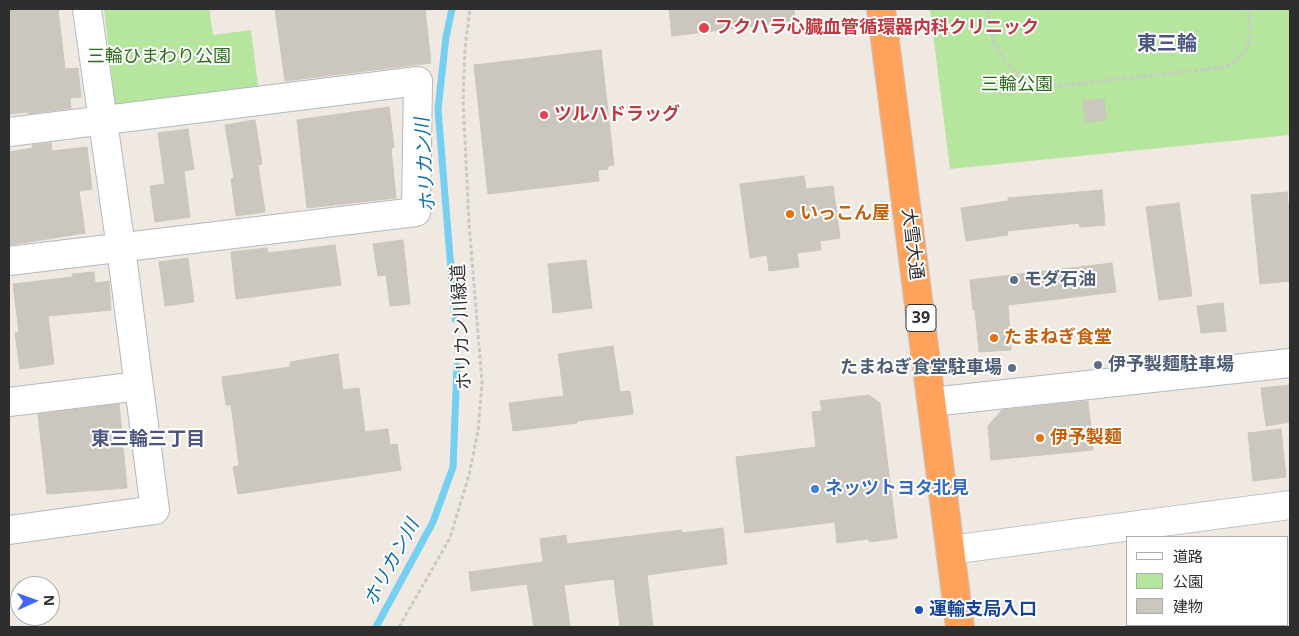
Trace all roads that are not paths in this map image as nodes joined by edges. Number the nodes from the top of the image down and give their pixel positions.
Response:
1 (87, 9) edge
2 (882, 9) edge
3 (102, 121) junction
4 (9, 132) edge
5 (121, 248) junction
6 (9, 261) edge
7 (1290, 363) edge
8 (139, 386) junction
9 (9, 402) edge
10 (932, 402) junction
11 (1290, 505) edge
12 (9, 530) edge
13 (950, 550) junction
14 (960, 627) edge

1 - 3 street
2 - 10 highway, 大雪大通 / 39
3 - 4 street
3 - 5 street
3 - 5 street
5 - 6 street
5 - 8 street
7 - 10 street
8 - 9 street
8 - 12 street
10 - 13 highway, 大雪大通 / 39
11 - 13 street
13 - 14 highway, 大雪大通 / 39

